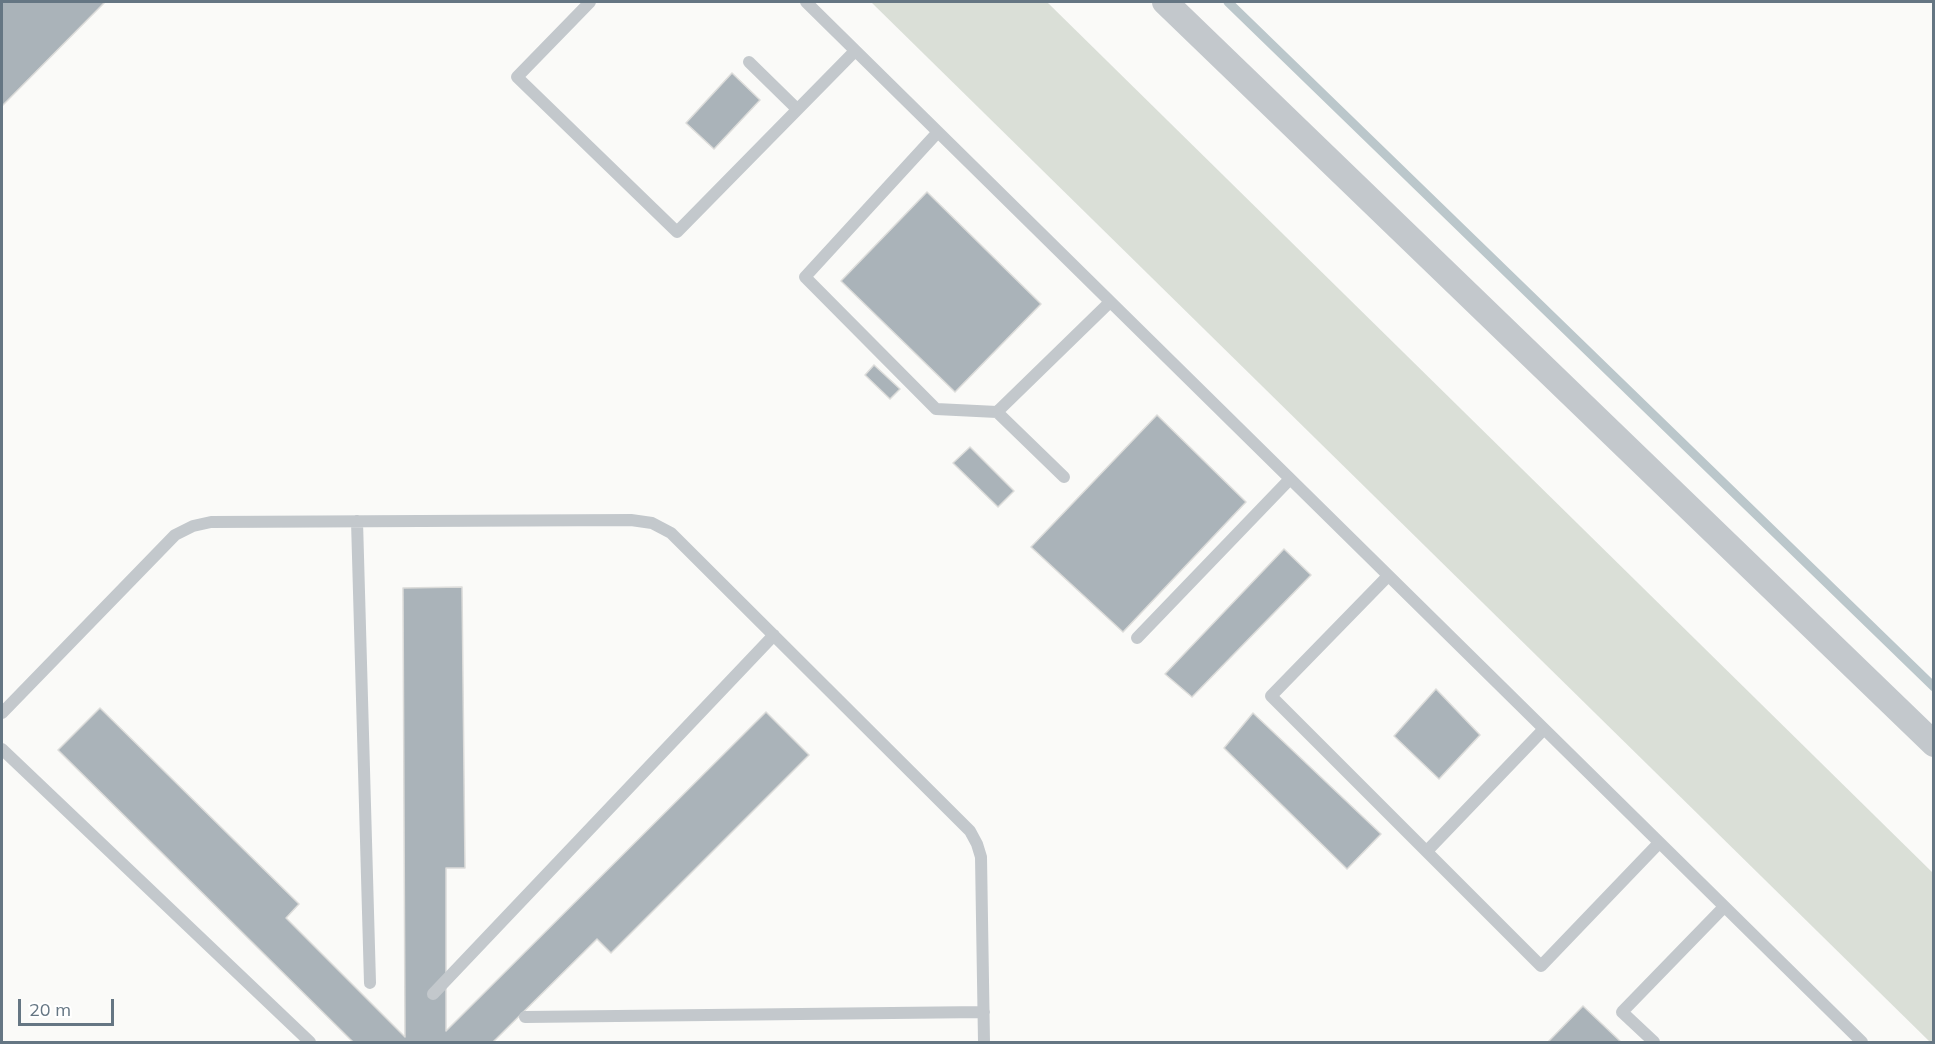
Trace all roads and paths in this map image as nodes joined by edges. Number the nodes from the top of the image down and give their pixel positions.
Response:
1 (590, 2) edge
2 (806, 2) edge
3 (1165, 2) edge
4 (855, 51) junction
5 (749, 62) dead end
6 (797, 109) junction
7 (938, 132) junction
8 (1110, 302) junction
9 (998, 412) junction
10 (1064, 477) dead end
11 (1290, 479) junction
12 (357, 521) junction
13 (1388, 576) junction
14 (774, 635) junction
15 (1137, 638) dead end
16 (2, 713) edge
17 (1544, 729) junction
18 (1934, 744) edge
19 (2, 749) edge
20 (1659, 843) junction
21 (1427, 851) junction
22 (1724, 907) junction
23 (370, 983) dead end
24 (433, 994) dead end
25 (984, 1012) junction
26 (525, 1017) dead end
27 (310, 1042) edge
28 (984, 1042) edge
29 (1654, 1042) edge
30 (1862, 1042) edge

1 - 6 lane
2 - 4 lane
3 - 18 street
4 - 6 lane
4 - 7 lane
5 - 6 lane
7 - 8 lane
7 - 9 lane
8 - 9 lane
8 - 11 lane
9 - 10 lane
11 - 13 lane
11 - 15 lane
12 - 14 lane
12 - 16 lane
12 - 23 lane
13 - 17 lane
13 - 21 lane
14 - 24 lane
14 - 25 lane
17 - 20 lane
17 - 21 lane
19 - 27 lane
20 - 21 lane
20 - 22 lane
22 - 29 lane
22 - 30 lane
25 - 26 lane
25 - 28 lane

